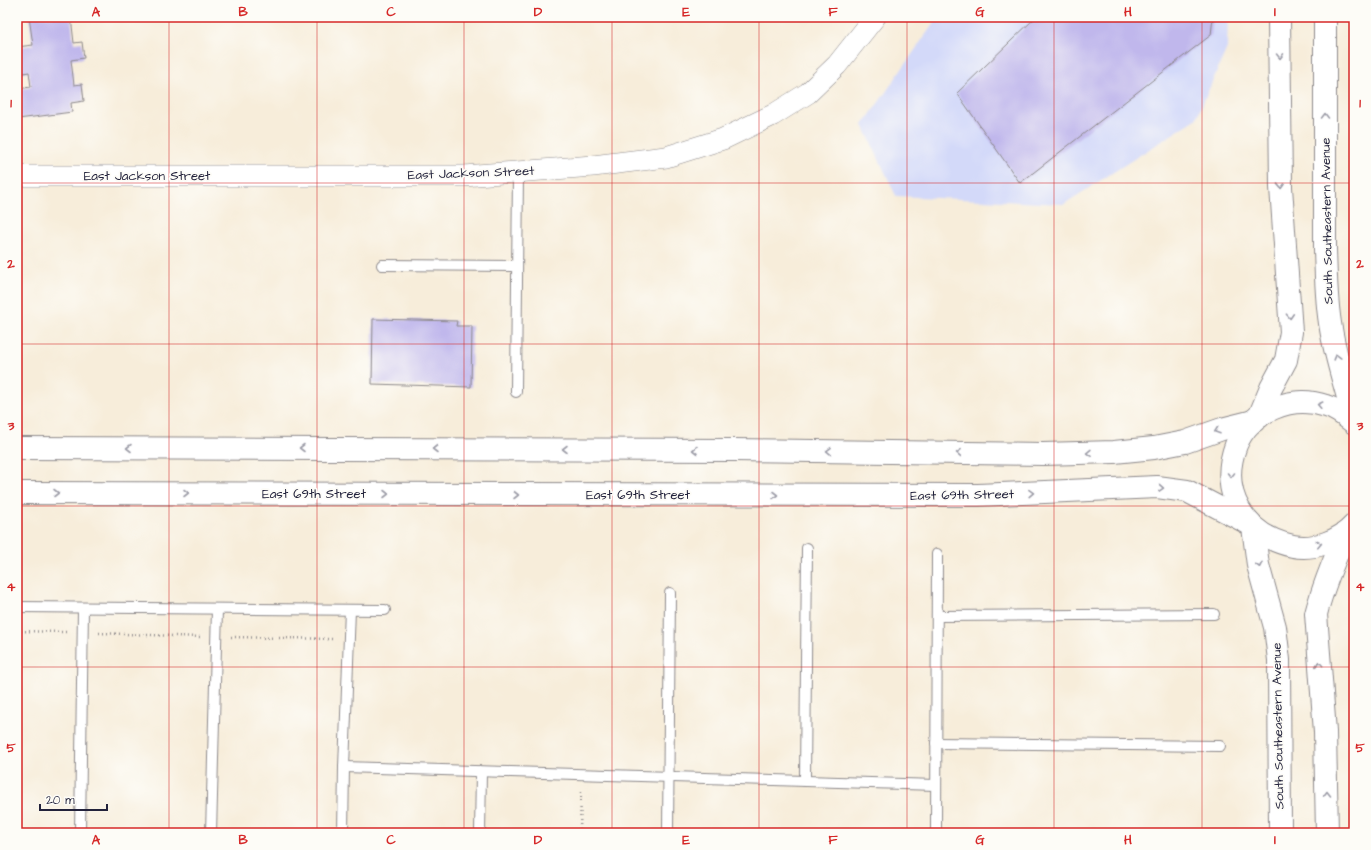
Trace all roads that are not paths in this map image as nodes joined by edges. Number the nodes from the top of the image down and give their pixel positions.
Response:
1 (875, 17) edge
2 (1279, 17) edge
3 (1325, 17) edge
4 (518, 172) junction
5 (17, 176) edge
6 (382, 265) dead end
7 (517, 266) junction
8 (516, 392) dead end
9 (1257, 419) junction
10 (1354, 422) edge
11 (17, 448) edge
12 (17, 493) edge
13 (1251, 526) junction
14 (1351, 529) edge
15 (807, 548) dead end
16 (937, 554) dead end
17 (670, 593) dead end
18 (17, 607) edge
19 (83, 608) junction
20 (217, 609) junction
21 (350, 610) junction
22 (385, 610) dead end
23 (1214, 614) dead end
24 (937, 616) junction
25 (936, 743) junction
26 (1220, 746) dead end
27 (344, 767) junction
28 (481, 772) junction
29 (669, 777) junction
30 (805, 781) junction
31 (936, 785) junction
32 (80, 833) edge
33 (211, 833) edge
34 (343, 833) edge
35 (480, 833) edge
36 (668, 833) edge
37 (936, 833) edge
38 (1280, 833) edge
39 (1327, 833) edge

1 - 4 street, East Jackson Street
2 -> 9 main road
10 -> 3 main road, South Southeastern Avenue
4 - 5 street, East Jackson Street
4 - 7 lane
6 - 7 lane
7 - 8 lane
10 -> 9 main road
9 -> 11 main road
9 -> 13 main road
12 -> 13 main road, East 69th Street
13 -> 14 main road
13 -> 38 main road, South Southeastern Avenue
39 -> 14 main road
15 - 30 lane
16 - 24 lane
17 - 29 lane
18 - 19 lane
19 - 20 lane
19 - 32 lane
20 - 21 lane
20 - 33 lane
21 - 22 lane
21 - 27 lane
23 - 24 lane
24 - 25 lane
25 - 26 lane
25 - 31 lane
27 - 28 lane
27 - 34 lane
28 - 29 lane
28 - 35 lane
29 - 30 lane
29 - 36 lane
30 - 31 lane
31 - 37 lane

